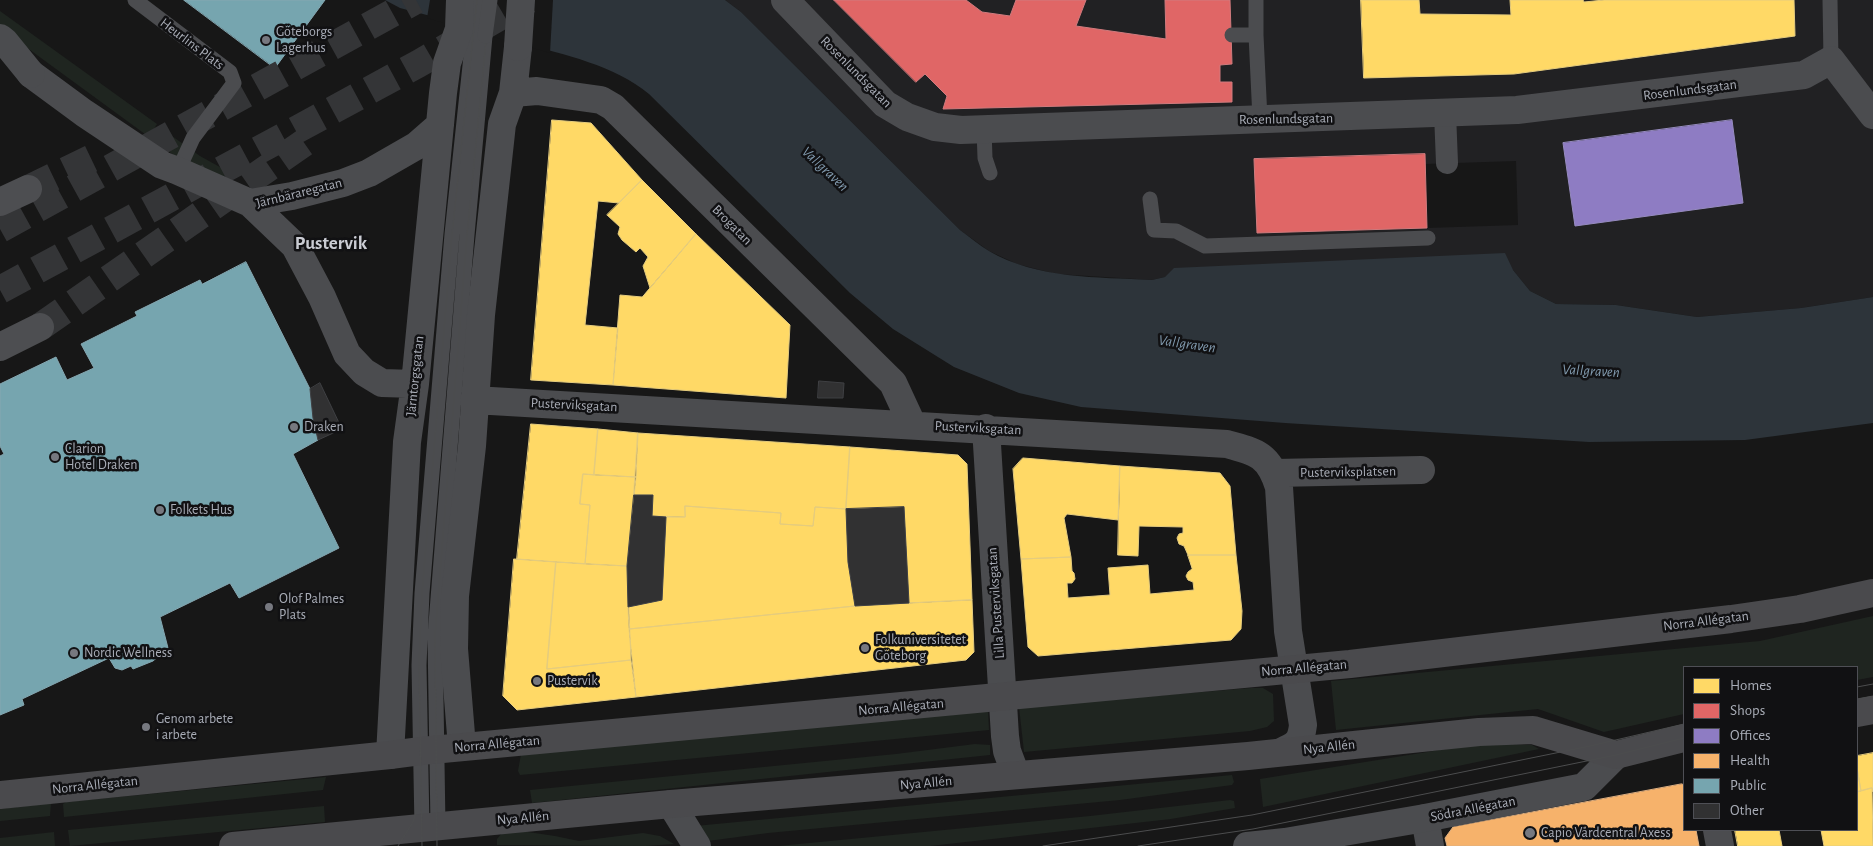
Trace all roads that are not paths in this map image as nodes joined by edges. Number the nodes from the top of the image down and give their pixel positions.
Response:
1 (134, 0) edge
2 (460, 0) edge
3 (477, 0) edge
4 (490, 0) edge
5 (521, 0) edge
6 (785, 0) edge
7 (1256, 0) edge
8 (1830, 0) edge
9 (472, 32) junction
10 (1232, 35) dead end
11 (1256, 35) junction
12 (0, 38) edge
13 (1832, 60) junction
14 (0, 66) edge
15 (30, 74) junction
16 (512, 93) junction
17 (1445, 113) junction
18 (1873, 115) edge
19 (1260, 119) junction
20 (440, 125) junction
21 (984, 128) junction
22 (1448, 163) dead end
23 (178, 171) junction
24 (990, 173) dead end
25 (28, 189) tunnel mouth
26 (1150, 199) dead end
27 (0, 202) edge
28 (250, 203) junction
29 (1428, 238) dead end
30 (40, 327) tunnel mouth
31 (0, 347) edge
32 (427, 385) junction
33 (468, 391) junction
34 (912, 424) junction
35 (986, 428) junction
36 (1421, 470) dead end
37 (1275, 474) junction
38 (1873, 592) edge
39 (1294, 669) junction
40 (1003, 698) junction
41 (1873, 710) edge
42 (1858, 713) edge
43 (1683, 738) edge
44 (439, 749) junction
45 (1281, 752) junction
46 (390, 755) junction
47 (1616, 755) junction
48 (1016, 775) junction
49 (0, 794) edge
50 (671, 804) junction
51 (1424, 818) junction
52 (430, 827) junction
53 (1717, 831) edge
54 (1285, 844) edge
55 (233, 846) edge
56 (697, 846) edge
57 (1247, 846) edge
58 (1430, 846) edge
59 (1720, 846) edge

1 - 23 lane, Heurlins Plats
2 - 9 street, Järntorgsgatan
3 - 9 lane
4 - 9 lane, bridge
5 - 16 street, bridge
6 - 21 street, Rosenlundsgatan
7 - 11 lane
8 - 13 lane
9 - 20 street, Järntorgsgatan
9 - 32 lane
9 - 33 lane
10 - 11 lane
11 - 19 lane
12 - 15 street
13 - 17 street, Rosenlundsgatan
13 - 18 street
14 - 15 street
15 - 23 street
16 - 33 street
16 - 34 street, Brogatan
17 - 19 street, Rosenlundsgatan
17 - 22 street
19 - 21 street, Rosenlundsgatan
20 - 28 street, Järnbäraregatan
20 - 32 street, Järntorgsgatan
21 - 24 lane
23 - 28 street
25 - 27 highway
26 - 29 lane
28 - 32 street, Järnbäraregatan
30 - 31 highway
32 - 33 lane
32 - 44 lane
32 - 46 street, Järntorgsgatan
33 - 34 street, Pusterviksgatan
33 - 44 street
34 - 35 street, Pusterviksgatan
35 - 37 street, Pusterviksgatan
35 - 40 street, Lilla Pusterviksgatan
36 - 37 street, Pusterviksplatsen
37 - 39 street, Pusterviksgatan
38 - 39 main road, Norra Allégatan
39 - 40 main road, Norra Allégatan
39 - 45 street
40 - 44 main road, Norra Allégatan
40 - 48 street, Lilla Pusterviksgatan
41 - 42 main road
43 - 47 main road
44 - 46 main road, Norra Allégatan
44 - 52 lane
45 - 47 main road, Nya Allén
45 - 48 main road, Nya Allén
46 - 49 main road, Norra Allégatan
47 - 51 street, Södra Allégatan
48 - 50 main road, Nya Allén
50 - 52 main road, Nya Allén
50 - 56 street
51 - 54 street, Södra Allégatan
51 - 58 street
52 - 55 main road, Nya Allén
53 - 59 street
54 - 57 street, Södra Allégatan

